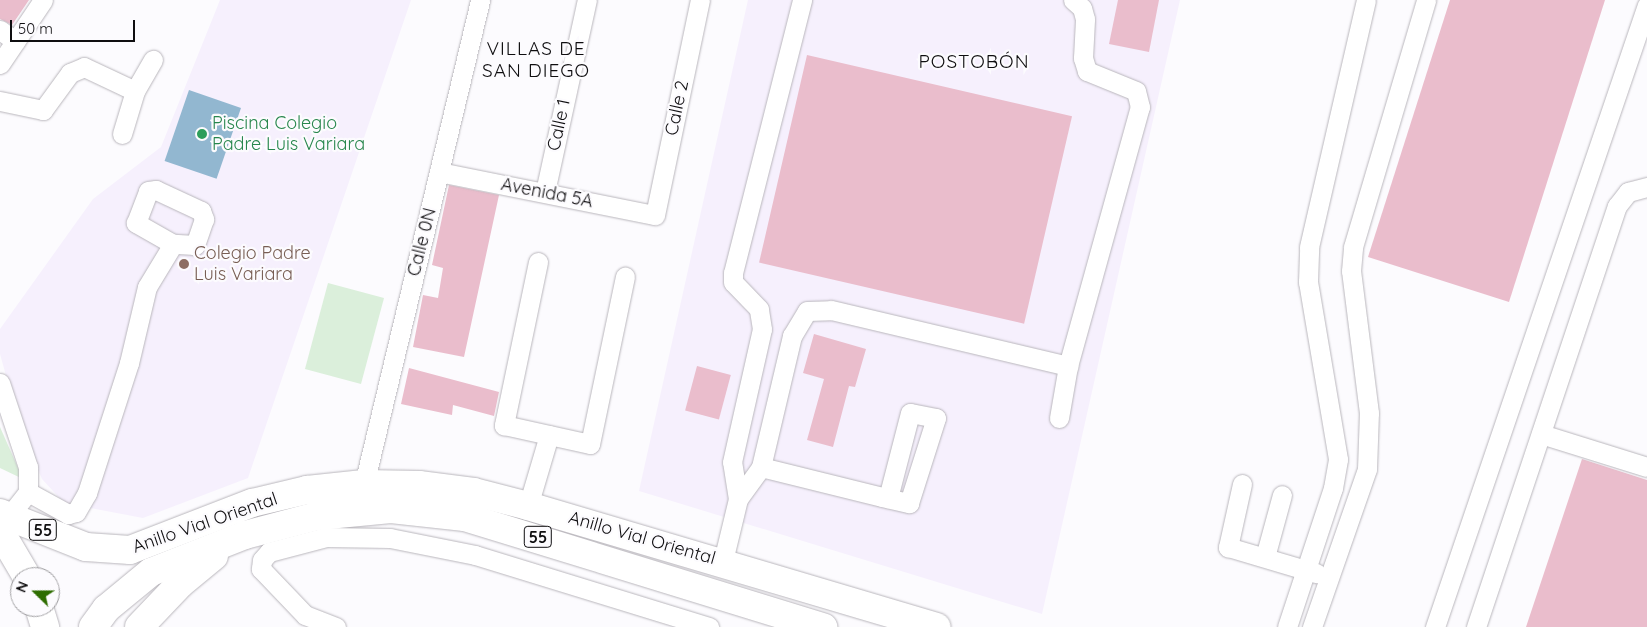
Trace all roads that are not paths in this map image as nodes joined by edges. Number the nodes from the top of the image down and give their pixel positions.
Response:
1 (43, 0) edge
2 (480, 0) edge
3 (587, 0) edge
4 (700, 0) edge
5 (802, 0) edge
6 (1073, 0) edge
7 (1366, 0) edge
8 (1426, 0) edge
9 (1647, 5) edge
10 (8, 35) edge
11 (153, 60) dead end
12 (0, 64) edge
13 (135, 91) junction
14 (0, 101) edge
15 (122, 134) dead end
16 (439, 172) junction
17 (1647, 187) edge
18 (545, 192) junction
19 (654, 215) joint
20 (173, 244) dead end
21 (538, 262) dead end
22 (625, 277) dead end
23 (762, 330) junction
24 (792, 336) junction
25 (1068, 366) junction
26 (0, 383) edge
27 (1060, 418) dead end
28 (1541, 434) junction
29 (549, 435) junction
30 (761, 467) junction
31 (1647, 467) edge
32 (364, 484) junction
33 (1242, 484) dead end
34 (1333, 488) junction
35 (28, 492) junction
36 (1282, 495) dead end
37 (1360, 496) junction
38 (738, 498) junction
39 (888, 498) dead end
40 (528, 506) junction
41 (3, 520) edge
42 (245, 535) junction
43 (1265, 556) junction
44 (723, 561) junction
45 (23, 567) edge
46 (1306, 568) junction
47 (1329, 578) junction
48 (818, 626) edge
49 (92, 627) edge
50 (139, 627) edge
51 (336, 627) edge
52 (709, 627) edge
53 (936, 627) edge
54 (1287, 627) edge
55 (1312, 627) edge
56 (1435, 627) edge
57 (1476, 627) edge

1 - 10 street
2 - 16 street, Calle 0N
3 - 18 street, Calle 1
4 - 19 street, Calle 2
5 - 23 street
6 - 25 street
7 - 34 street
8 - 37 street
9 - 56 street
10 - 12 street
11 - 13 street
13 - 14 street
13 - 15 street
16 - 18 street, Avenida 5A
16 - 32 street, Calle 0N
17 - 28 street
18 - 19 street, Avenida 5A
20 - 35 street
21 - 29 street
22 - 29 street
23 - 24 street
23 - 38 street
24 - 25 street
24 - 30 street
25 - 27 street
26 - 35 street
28 - 31 street
28 - 57 street
29 - 40 street
30 - 38 street
30 - 39 street
32 - 40 highway, Anillo Vial Oriental / 55
32 - 41 highway, Anillo Vial Oriental / 55
33 - 43 street
34 - 37 street
34 - 46 street
35 - 41 street
36 - 43 street
37 - 47 street
38 - 44 street
40 - 44 highway, Anillo Vial Oriental / 55
41 - 45 highway, 55
42 - 48 highway, Anillo Vial Oriental / 55
42 - 49 highway, Anillo Vial Oriental / 55
42 - 50 highway
43 - 46 street
44 - 53 highway, Anillo Vial Oriental / 55
46 - 47 street
46 - 54 street
47 - 55 street
51 - 52 street

